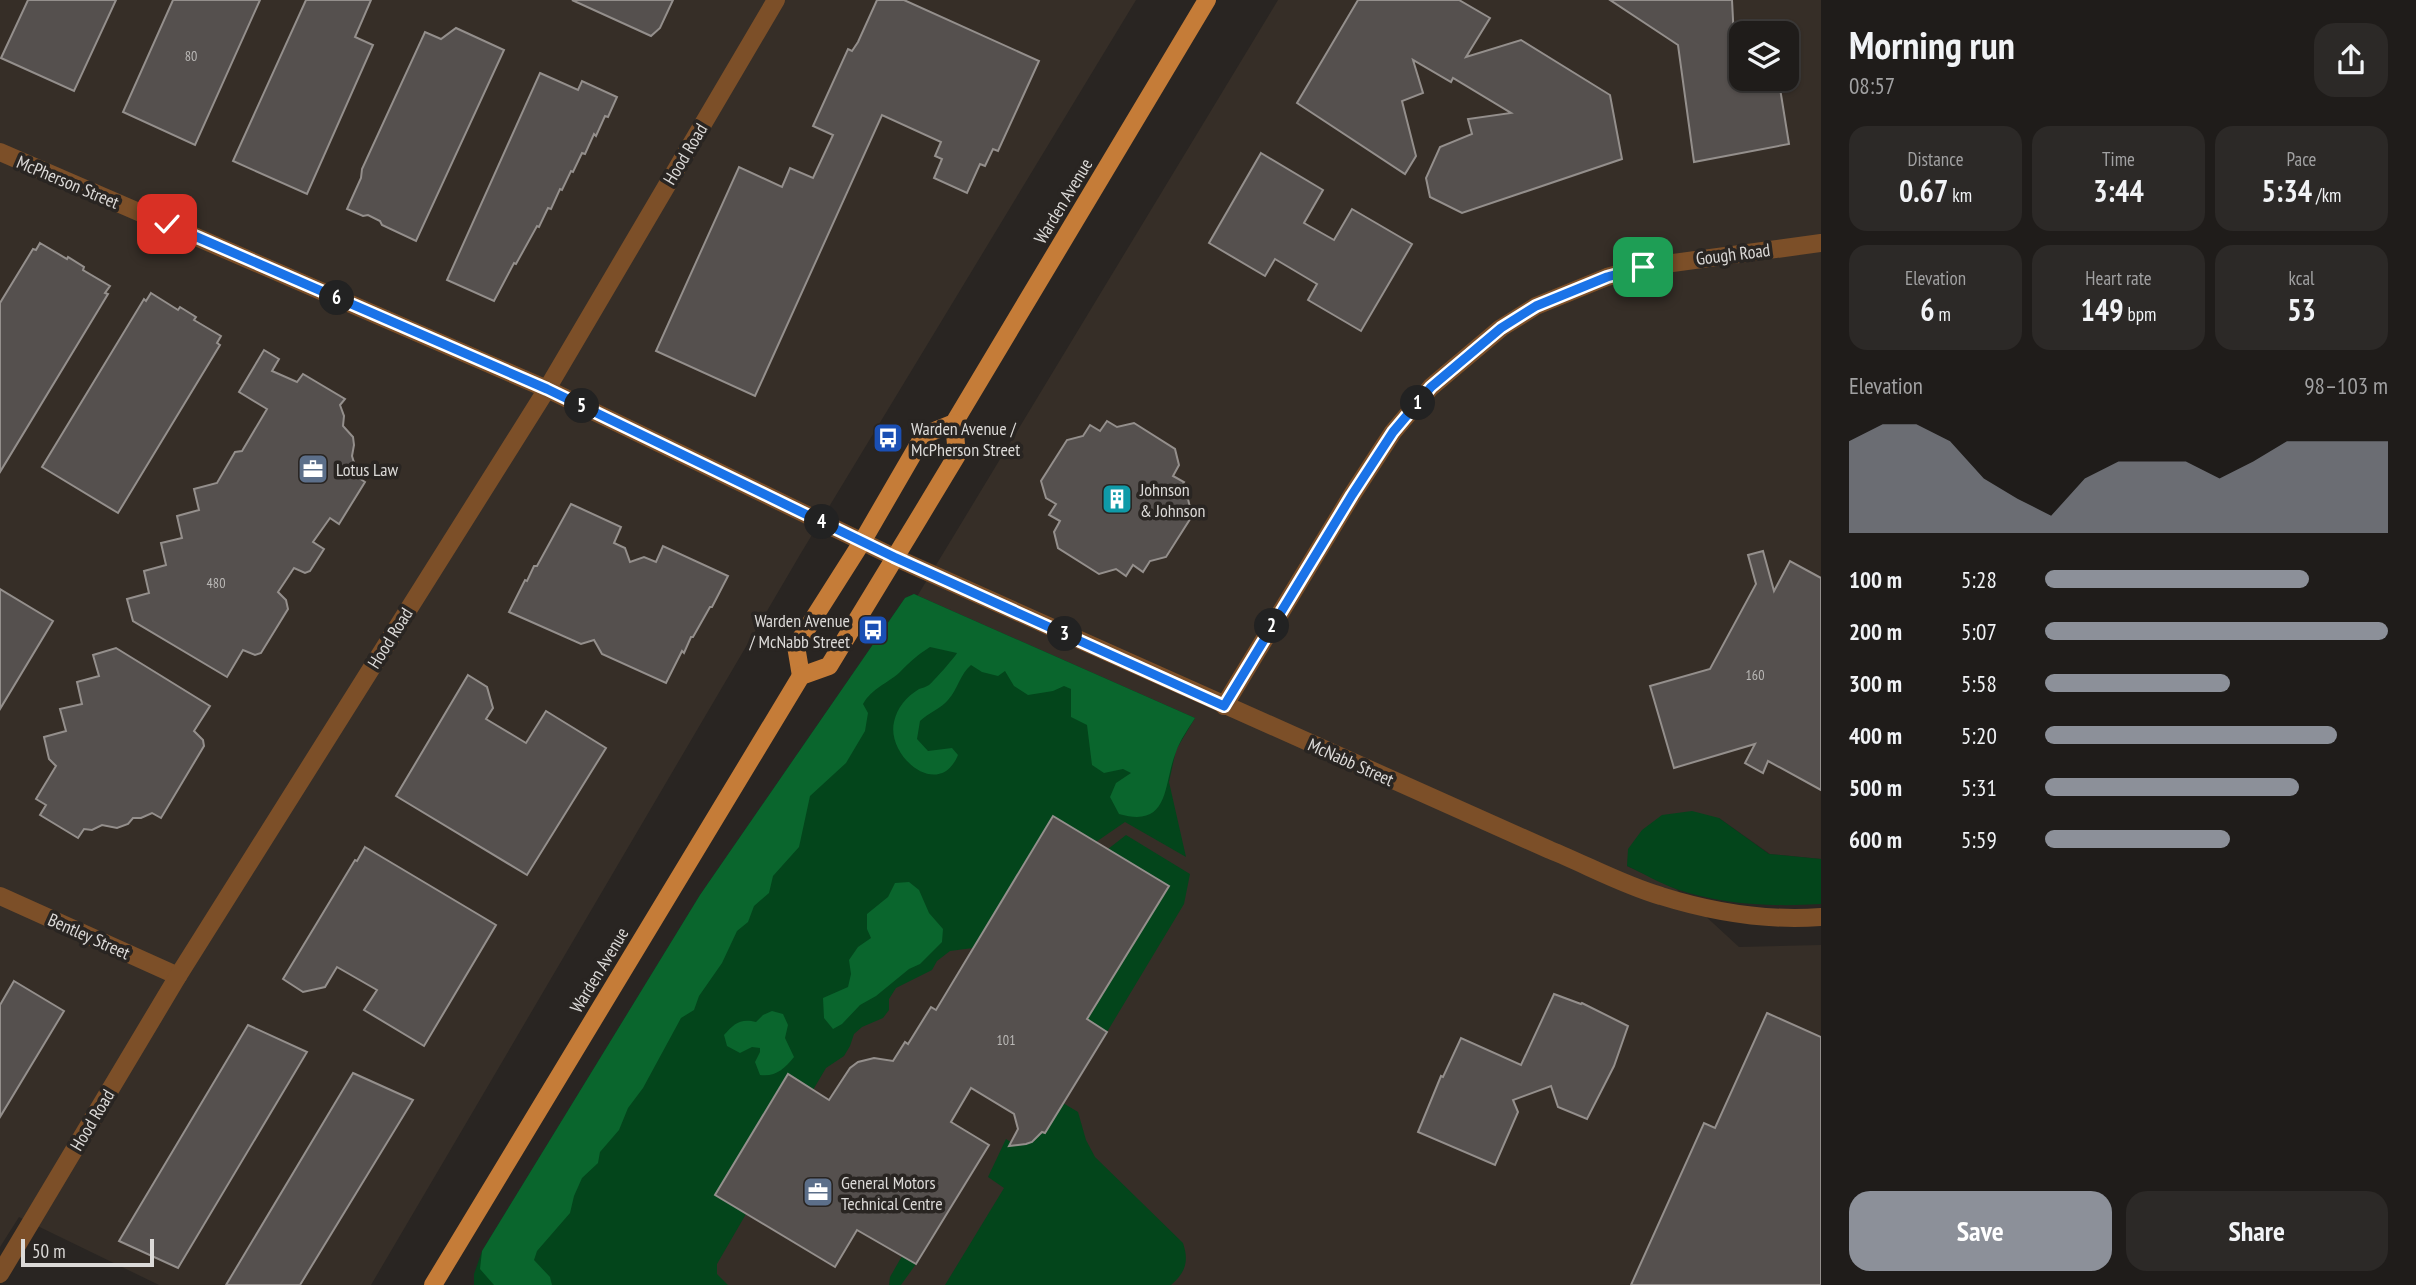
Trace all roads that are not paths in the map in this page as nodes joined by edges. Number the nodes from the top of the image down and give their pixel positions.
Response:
1 (776, 0) edge
2 (1207, 0) edge
3 (0, 152) edge
4 (1821, 243) edge
5 (547, 389) junction
6 (954, 423) junction
7 (862, 542) junction
8 (894, 557) junction
9 (801, 676) junction
10 (1224, 706) junction
11 (0, 896) edge
12 (1821, 917) edge
13 (178, 976) junction
14 (0, 1274) edge
15 (433, 1285) edge

1 - 5 street, Hood Road
2 - 6 main road, Warden Avenue
3 - 5 street, McPherson Street
4 - 10 street, Gough Road
5 - 7 street, McPherson Street
5 - 13 street, Hood Road
6 - 7 main road
6 - 8 main road
7 - 8 street, McPherson Street
7 - 9 main road
8 - 9 main road
8 - 10 street, McNabb Street
9 - 15 main road, Warden Avenue
10 - 12 street, McNabb Street
11 - 13 street, Bentley Street
13 - 14 street, Hood Road

